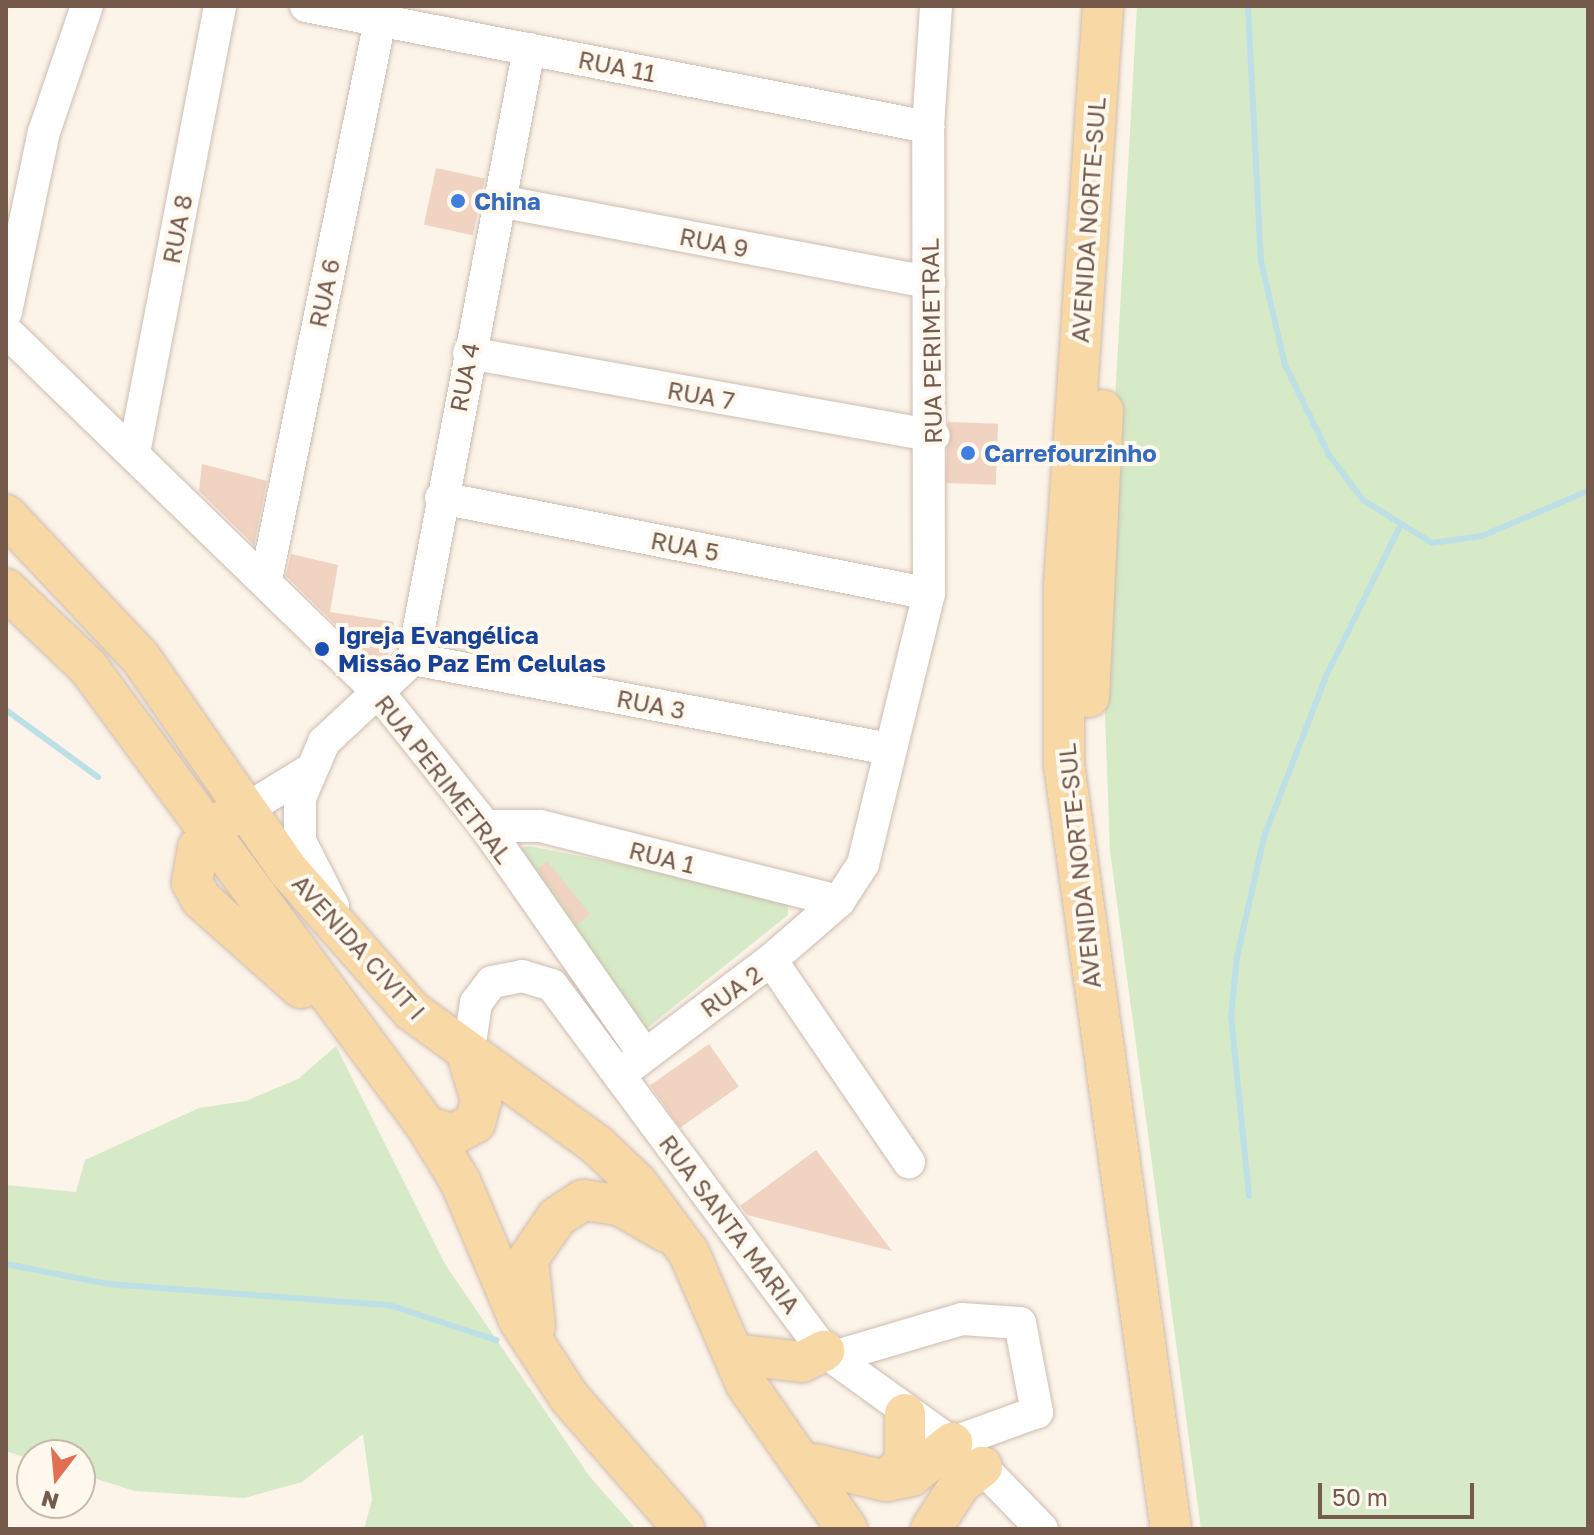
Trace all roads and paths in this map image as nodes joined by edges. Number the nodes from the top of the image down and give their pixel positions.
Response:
1 (87, 6) edge
2 (220, 6) edge
3 (306, 6) edge
4 (936, 6) edge
5 (1103, 6) edge
6 (1123, 6) edge
7 (381, 13) edge
8 (529, 49) junction
9 (928, 127) junction
10 (499, 201) junction
11 (929, 282) junction
12 (6, 312) edge
13 (6, 331) edge
14 (469, 353) junction
15 (934, 436) junction
16 (134, 453) junction
17 (441, 498) junction
18 (6, 515) edge
19 (266, 580) junction
20 (6, 589) edge
21 (929, 594) junction
22 (413, 659) junction
23 (379, 693) junction
24 (888, 749) junction
25 (307, 772) junction
26 (250, 807) junction
27 (485, 826) junction
28 (209, 832) junction
29 (289, 871) junction
30 (839, 901) junction
31 (351, 943) junction
32 (771, 960) junction
33 (644, 1054) junction
34 (468, 1057) junction
35 (619, 1075) junction
36 (427, 1127) junction
37 (909, 1162) dead end
38 (678, 1238) junction
39 (538, 1350) junction
40 (733, 1354) junction
41 (829, 1354) junction
42 (905, 1414) junction
43 (782, 1430) junction
44 (967, 1455) junction
45 (815, 1464) junction
46 (886, 1481) junction
47 (684, 1529) edge
48 (847, 1529) edge
49 (879, 1529) edge
50 (931, 1529) edge
51 (1042, 1529) edge
52 (1171, 1529) edge
53 (1194, 1529) edge

1 - 12 street
2 - 16 street, RUA 8
3 - 7 street, RUA 11
4 - 9 street, RUA PERIMETRAL
5 - 52 main road, AVENIDA NORTE-SUL
6 - 53 main road, AVENIDA NORTE-SUL
7 - 8 street, RUA 11
7 - 19 street, RUA 6
8 - 9 street, RUA 11
8 - 10 street, RUA 4
9 - 11 street, RUA PERIMETRAL
10 - 11 street, RUA 9
10 - 14 street, RUA 4
11 - 15 street, RUA PERIMETRAL
13 - 16 street, RUA PERIMETRAL
14 - 15 street, RUA 7
14 - 17 street, RUA 4
15 - 21 street, RUA PERIMETRAL
16 - 19 street, RUA PERIMETRAL
17 - 21 street, RUA 5
17 - 22 street, RUA 4
18 - 26 main road, AVENIDA CIVIT I
19 - 23 street, RUA PERIMETRAL
20 - 28 main road, AVENIDA CIVIT I
21 - 24 street, RUA PERIMETRAL
22 - 23 street
22 - 24 street, RUA 3
23 - 25 street
23 - 27 street, RUA PERIMETRAL
24 - 30 street, RUA PERIMETRAL
25 - 26 street
25 - 31 street
26 - 29 main road, AVENIDA CIVIT I
27 - 30 street, RUA 1
27 - 33 street, RUA PERIMETRAL
28 - 29 main road
28 - 36 main road, AVENIDA CIVIT I
29 - 31 main road, AVENIDA CIVIT I
30 - 32 street, RUA 2
31 - 34 main road, AVENIDA CIVIT I
32 - 33 street, RUA 2
32 - 37 street
33 - 35 street, RUA 2
34 - 35 street, RUA SANTA MARIA
34 - 36 main road
34 - 38 main road, AVENIDA CIVIT I
35 - 41 street, RUA SANTA MARIA
36 - 39 main road, AVENIDA CIVIT I
38 - 39 main road
38 - 40 main road, AVENIDA CIVIT I
39 - 47 main road, AVENIDA CIVIT I
40 - 41 main road
40 - 43 main road, AVENIDA CIVIT I
41 - 42 street, RUA SANTA MARIA
41 - 44 street
42 - 44 street, RUA SANTA MARIA
42 - 46 main road
43 - 45 main road
43 - 48 main road
44 - 46 main road
44 - 50 main road
44 - 51 street, RUA SANTA MARIA
45 - 46 main road
45 - 49 main road

